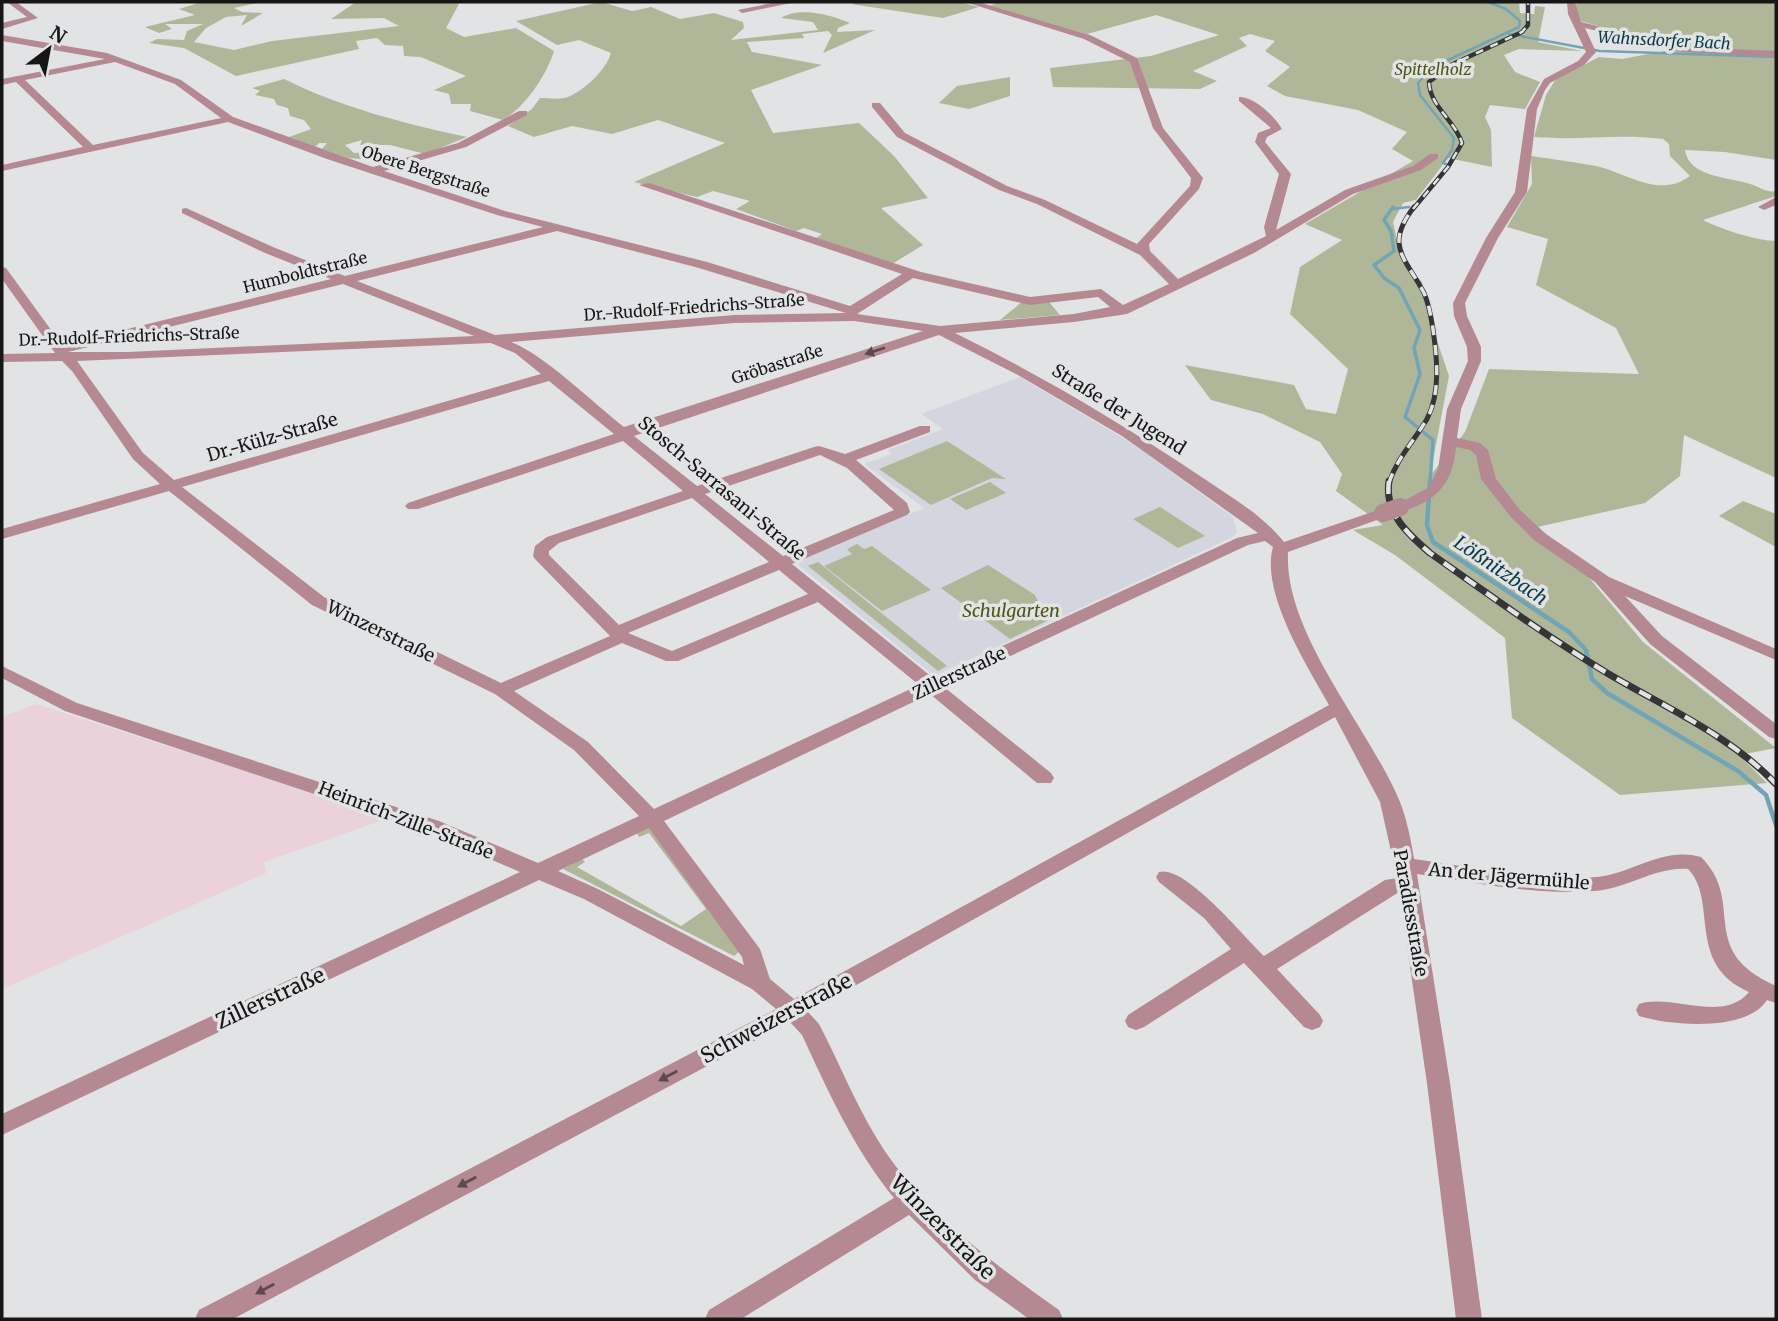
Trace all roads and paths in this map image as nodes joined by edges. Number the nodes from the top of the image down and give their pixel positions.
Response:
1 (11, 2) edge
2 (792, 2) edge
3 (969, 2) edge
4 (1572, 2) edge
5 (742, 9) dead end
6 (1580, 25) junction
7 (2, 26) edge
8 (2, 38) edge
9 (1776, 54) edge
10 (117, 60) junction
11 (18, 79) junction
12 (2, 82) edge
13 (1243, 99) dead end
14 (876, 106) dead end
15 (523, 113) dead end
16 (229, 119) junction
17 (91, 149) junction
18 (1434, 156) dead end
19 (2, 168) edge
20 (376, 170) junction
21 (645, 184) dead end
22 (1776, 201) edge
23 (1764, 207) dead end
24 (187, 211) dead end
25 (559, 227) junction
26 (1272, 237) junction
27 (1144, 252) junction
28 (2, 271) edge
29 (912, 273) junction
30 (345, 280) junction
31 (1175, 283) junction
32 (1122, 311) junction
33 (853, 314) junction
34 (940, 330) junction
35 (498, 339) junction
36 (61, 353) junction
37 (2, 358) edge
38 (553, 375) junction
39 (925, 429) dead end
40 (625, 434) junction
41 (1448, 441) junction
42 (843, 460) junction
43 (172, 486) junction
44 (696, 492) junction
45 (413, 506) dead end
46 (2, 534) edge
47 (1275, 542) junction
48 (781, 562) junction
49 (1601, 579) junction
50 (821, 595) junction
51 (619, 635) junction
52 (1776, 655) edge
53 (2, 671) edge
54 (933, 685) junction
55 (501, 690) junction
56 (1339, 707) junction
57 (1776, 733) edge
58 (1044, 778) dead end
59 (652, 818) junction
60 (537, 871) junction
61 (1405, 875) junction
62 (1166, 877) dead end
63 (1245, 951) junction
64 (1263, 968) junction
65 (760, 982) junction
66 (1769, 992) edge
67 (793, 1010) junction
68 (1647, 1010) dead end
69 (1136, 1021) dead end
70 (1312, 1021) dead end
71 (2, 1125) edge
72 (911, 1201) junction
73 (208, 1319) edge
74 (718, 1319) edge
75 (1050, 1319) edge
76 (1469, 1319) edge

1 - 7 street
2 - 5 street
3 - 27 street
4 - 6 street
6 - 9 street
6 - 41 street
8 - 10 street, Obere Bergstraße
10 - 11 street
10 - 16 street, Obere Bergstraße
11 - 12 street
11 - 17 street
13 - 26 street
14 - 27 street
15 - 20 street
16 - 17 street
16 - 20 street, Obere Bergstraße
17 - 19 street
18 - 26 street, Dr.-Rudolf-Friedrichs-Straße
20 - 25 street, Obere Bergstraße
21 - 29 street
22 - 23 street
24 - 30 street, Stosch-Sarrasani-Straße
25 - 30 street, Humboldtstraße
25 - 33 street, Obere Bergstraße
26 - 31 street, Dr.-Rudolf-Friedrichs-Straße
27 - 31 street
28 - 36 street, Winzerstraße
29 - 32 street
29 - 33 street
30 - 35 street, Stosch-Sarrasani-Straße
30 - 36 street, Humboldtstraße
31 - 32 street, Dr.-Rudolf-Friedrichs-Straße
32 - 34 street, Dr.-Rudolf-Friedrichs-Straße
33 - 34 street, Dr.-Rudolf-Friedrichs-Straße
33 - 35 street, Dr.-Rudolf-Friedrichs-Straße
34 -> 40 street, Gröbastraße
34 - 47 street, Straße der Jugend
35 - 36 street, Dr.-Rudolf-Friedrichs-Straße
35 - 38 street, Stosch-Sarrasani-Straße
36 - 37 street, Dr.-Rudolf-Friedrichs-Straße
36 - 43 street, Winzerstraße
38 - 40 street, Stosch-Sarrasani-Straße
38 - 43 street, Dr.-Külz-Straße
39 - 42 street
40 - 44 street, Stosch-Sarrasani-Straße
40 - 45 street, Gröbastraße
41 - 47 street, Zillerstraße, bridge
41 - 49 street
42 - 44 street
42 - 48 street
43 - 46 street, Dr.-Külz-Straße
43 - 55 street, Winzerstraße
44 - 48 street, Stosch-Sarrasani-Straße
44 - 51 street
47 - 54 street, Zillerstraße
47 - 56 street, Paradiesstraße
48 - 50 street, Stosch-Sarrasani-Straße
48 - 51 street
49 - 52 street
49 - 57 street
50 - 51 street
50 - 54 street, Stosch-Sarrasani-Straße
51 - 55 street
53 - 60 street, Heinrich-Zille-Straße
54 - 58 street, Stosch-Sarrasani-Straße
54 - 59 street, Zillerstraße
55 - 59 street, Winzerstraße
56 - 61 street, Paradiesstraße
56 - 67 street, Schweizerstraße
59 - 60 street, Zillerstraße
59 - 65 street, Winzerstraße
60 - 65 street, Heinrich-Zille-Straße
60 - 71 street, Zillerstraße
61 - 64 street
61 - 66 street, An der Jägermühle
61 - 76 street, Paradiesstraße
62 - 63 street
63 - 64 street
63 - 69 street
64 - 70 street
65 - 67 street, Heinrich-Zille-Straße
66 - 68 street
67 - 72 street, Winzerstraße
67 -> 73 street, Schweizerstraße
72 - 74 street
72 - 75 street, Winzerstraße

